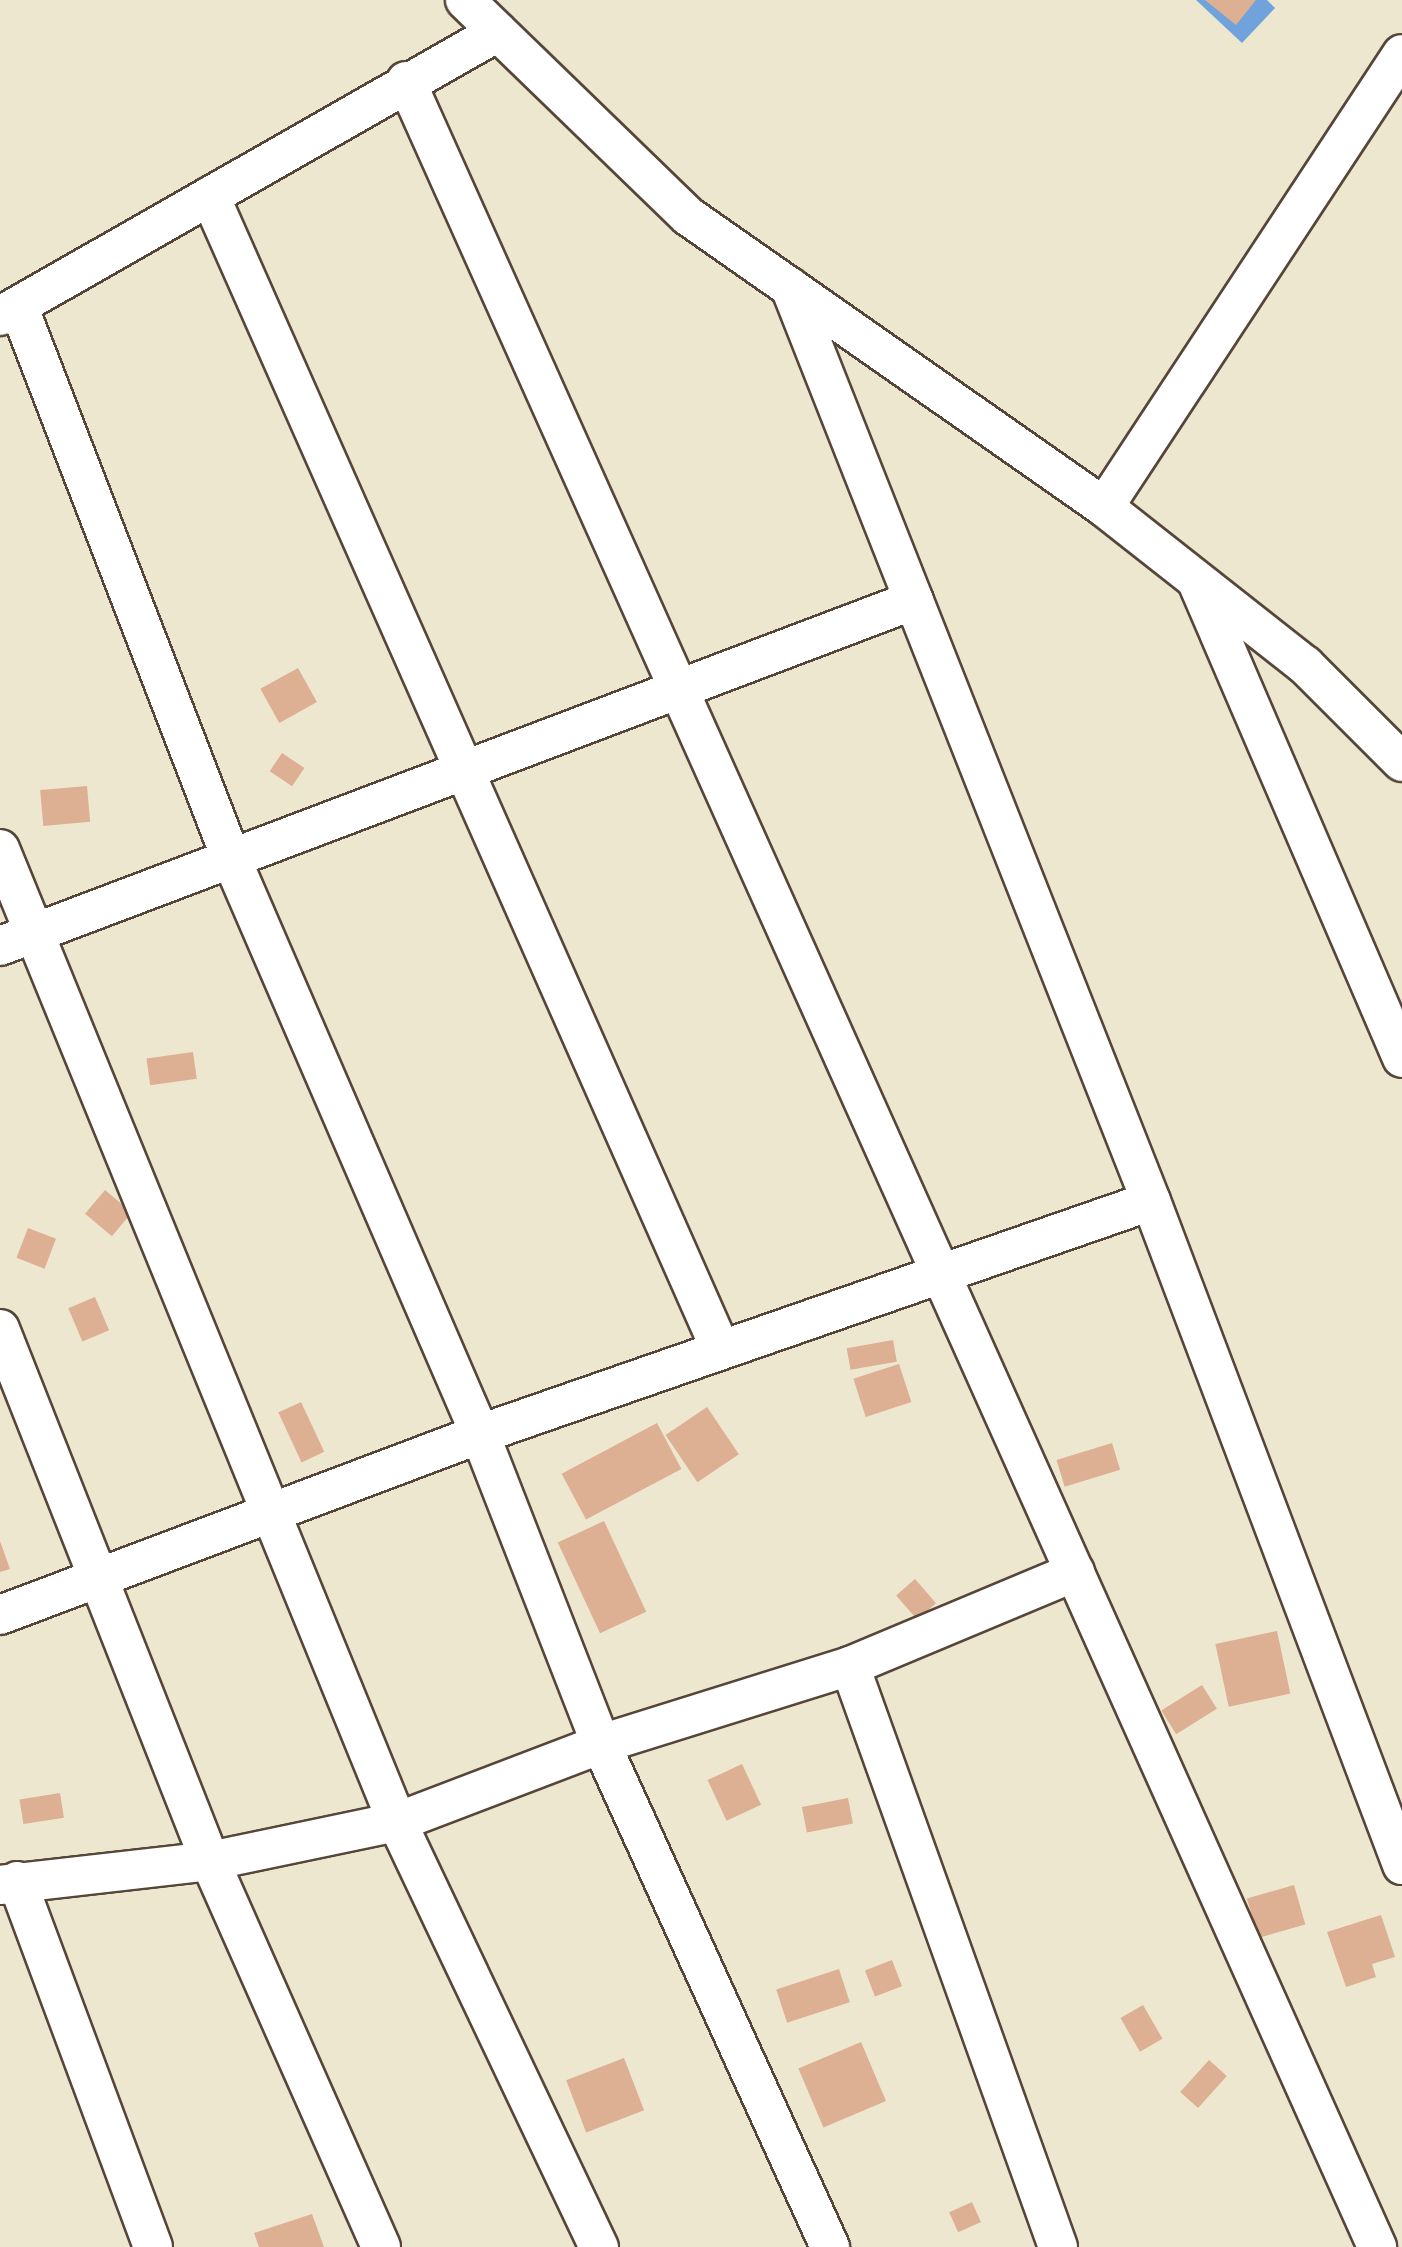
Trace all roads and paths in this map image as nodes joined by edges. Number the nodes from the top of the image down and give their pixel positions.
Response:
1 (465, 0) edge
2 (498, 32) junction
3 (1402, 54) edge
4 (406, 81) junction
5 (210, 196) junction
6 (790, 287) junction
7 (9, 312) edge
8 (1104, 507) junction
9 (1196, 579) junction
10 (914, 600) junction
11 (680, 689) junction
12 (1402, 762) edge
13 (465, 770) junction
14 (0, 849) edge
15 (231, 858) junction
16 (17, 939) edge
17 (1402, 1058) edge
18 (1151, 1201) junction
19 (942, 1274) junction
20 (0, 1329) edge
21 (721, 1350) junction
22 (480, 1434) junction
23 (270, 1512) junction
24 (1075, 1572) junction
25 (98, 1576) junction
26 (0, 1615) edge
27 (850, 1666) junction
28 (601, 1744) junction
29 (397, 1822) junction
30 (211, 1861) junction
31 (1402, 1866) edge
32 (9, 1883) edge
33 (153, 2247) edge
34 (381, 2247) edge
35 (599, 2247) edge
36 (831, 2247) edge
37 (1058, 2247) edge
38 (1377, 2247) edge

1 - 2 street
2 - 4 street
2 - 6 street
3 - 8 street
4 - 5 street
4 - 11 street
5 - 7 street
5 - 13 street
6 - 8 street
6 - 10 street
7 - 15 street
8 - 9 street
9 - 12 street
9 - 17 street
10 - 11 street
10 - 18 street
11 - 13 street
11 - 19 street
13 - 15 street
13 - 21 street
14 - 16 street
15 - 16 street
15 - 22 street
16 - 23 street
18 - 19 street
18 - 31 street
19 - 21 street
19 - 24 street
20 - 25 street
21 - 22 street
22 - 23 street
22 - 28 street
23 - 25 street
23 - 29 street
24 - 27 street
24 - 38 street
25 - 26 street
25 - 30 street
27 - 28 street
27 - 37 street
28 - 29 street
28 - 36 street
29 - 30 street
29 - 35 street
30 - 32 street
30 - 34 street
32 - 33 street

